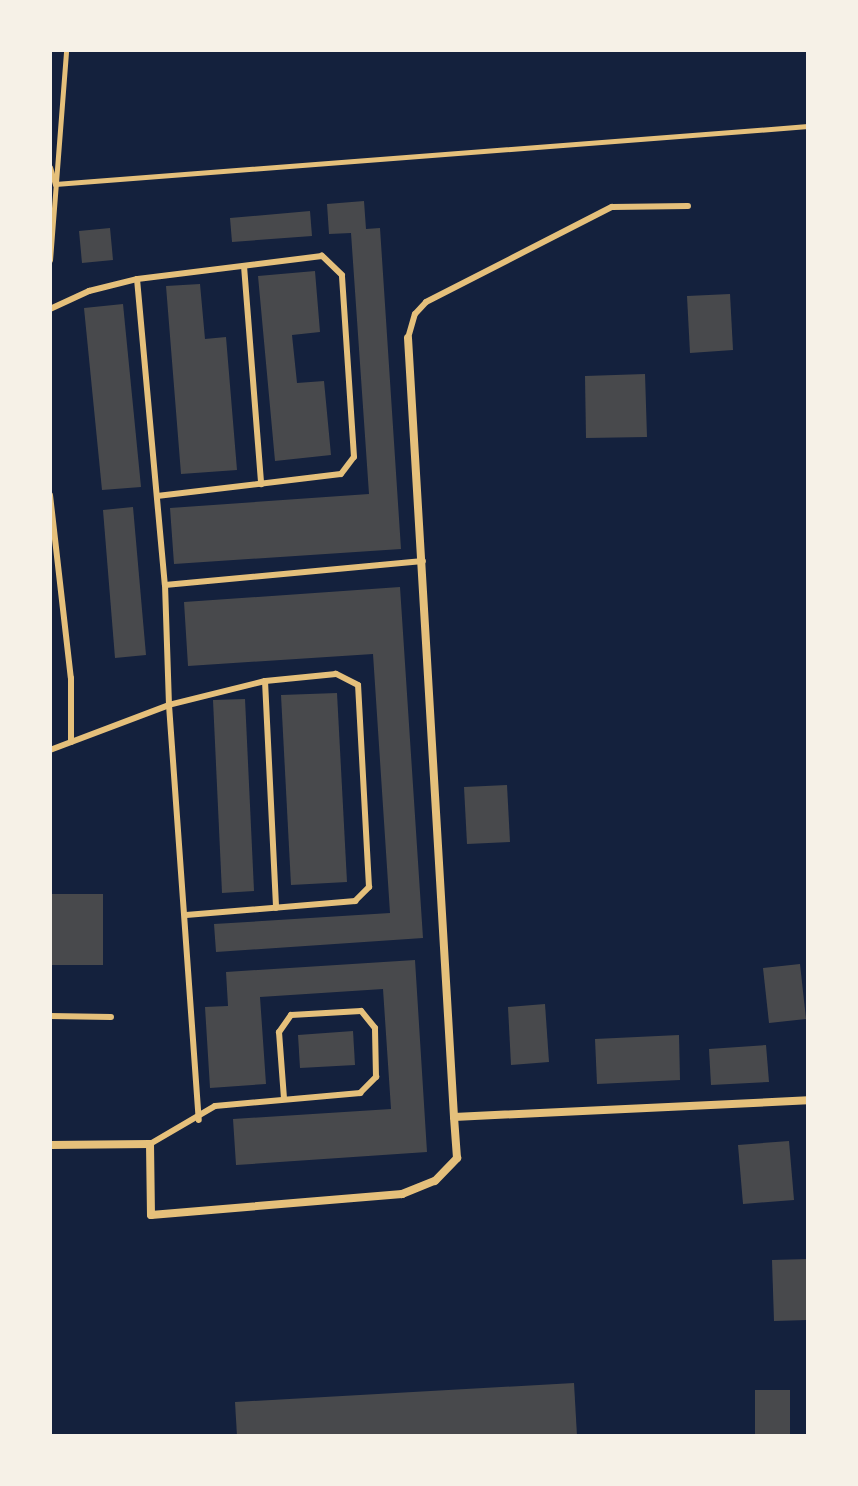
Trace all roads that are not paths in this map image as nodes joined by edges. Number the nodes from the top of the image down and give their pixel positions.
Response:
1 (688, 206) dead end
2 (244, 266) junction
3 (137, 279) junction
4 (50, 309) edge
5 (408, 338) joint
6 (261, 484) junction
7 (50, 495) edge
8 (157, 496) junction
9 (423, 561) junction
10 (165, 585) junction
11 (265, 681) junction
12 (169, 705) junction
13 (71, 742) junction
14 (50, 750) edge
15 (276, 908) junction
16 (186, 915) junction
17 (50, 1016) edge
18 (111, 1017) dead end
19 (284, 1099) junction
20 (808, 1100) edge
21 (454, 1117) junction
22 (199, 1120) junction
23 (150, 1144) junction
24 (50, 1145) edge

1 - 5 lane
2 - 3 lane
2 - 6 lane
2 - 6 lane
3 - 4 lane
3 - 8 lane
5 - 9 street
6 - 8 lane
7 - 13 lane
8 - 10 lane
9 - 10 lane
9 - 21 street
10 - 12 lane
11 - 12 lane
11 - 15 lane
11 - 15 lane
12 - 13 lane
12 - 16 lane
13 - 14 lane
15 - 16 lane
16 - 22 lane
17 - 18 lane
19 - 19 lane
19 - 22 lane
20 - 21 street
21 - 23 street
22 - 23 lane
23 - 24 street

